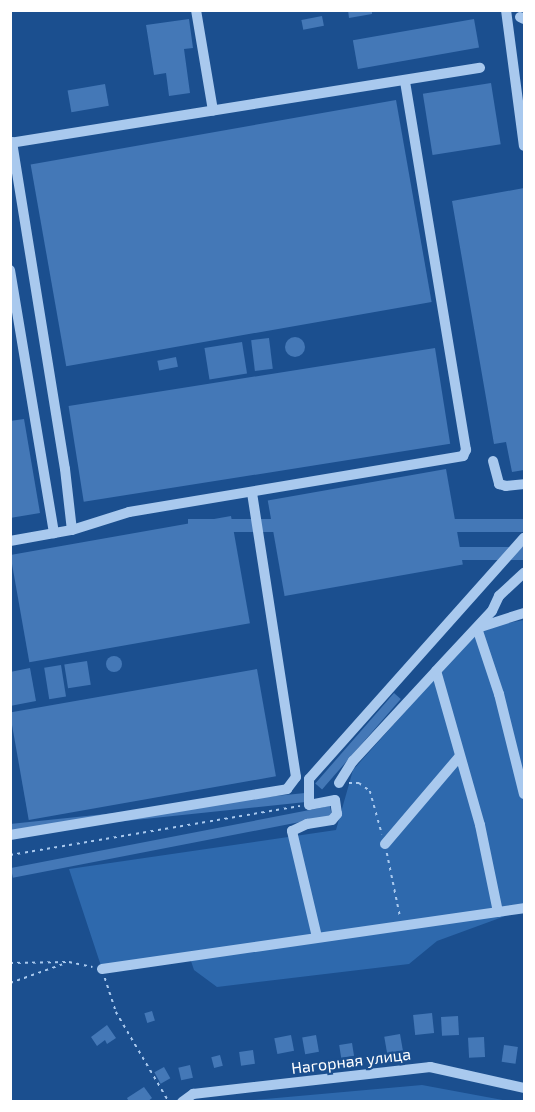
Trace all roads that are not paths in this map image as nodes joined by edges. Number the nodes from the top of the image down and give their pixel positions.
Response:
1 (196, 10) edge
2 (506, 10) edge
3 (480, 68) dead end
4 (405, 80) junction
5 (213, 111) junction
6 (11, 142) edge
7 (525, 146) edge
8 (10, 270) edge
9 (493, 461) dead end
10 (525, 484) edge
11 (252, 492) junction
12 (72, 530) junction
13 (54, 533) junction
14 (525, 538) edge
15 (10, 541) edge
16 (525, 573) edge
17 (525, 613) edge
18 (477, 628) junction
19 (436, 671) junction
20 (394, 684) junction
21 (410, 699) junction
22 (459, 757) junction
23 (339, 783) road end
24 (525, 794) edge
25 (10, 835) edge
26 (385, 844) road end
27 (525, 908) edge
28 (498, 912) junction
29 (317, 937) junction
30 (102, 969) road end
31 (525, 1088) edge
32 (182, 1101) edge

1 - 5 street
2 - 7 street
3 - 4 street
4 - 5 street
4 - 11 street
5 - 6 street
6 - 12 street
8 - 13 street
9 - 10 street
11 - 12 street
11 - 25 street
12 - 13 street
13 - 15 street
14 - 20 street
16 - 18 street
17 - 18 street
18 - 19 street
18 - 24 street
19 - 21 street
19 - 22 street
20 - 21 street
20 - 29 street
21 - 23 street
22 - 26 street
22 - 28 street
27 - 28 street
28 - 29 street
29 - 30 street
31 - 32 street, Нагорная улица

